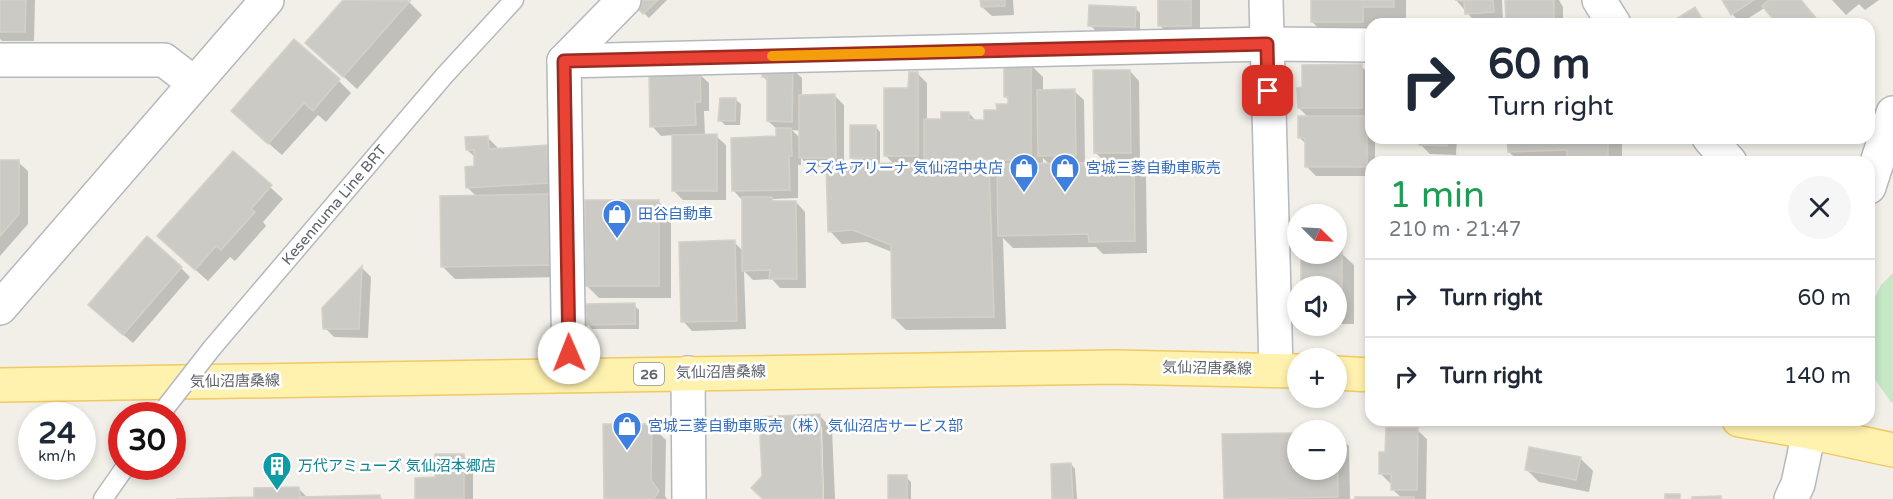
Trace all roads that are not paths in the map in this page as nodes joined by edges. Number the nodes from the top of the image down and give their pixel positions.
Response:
1 (267, 0) edge
2 (514, 0) edge
3 (624, 0) edge
4 (1266, 0) edge
5 (1599, 0) edge
6 (1610, 18) edge
7 (1267, 44) junction
8 (1365, 45) edge
9 (0, 60) edge
10 (564, 61) junction
11 (194, 83) junction
12 (1893, 113) edge
13 (1714, 144) edge
14 (1724, 156) edge
15 (1875, 168) edge
16 (0, 308) edge
17 (1287, 370) edge
18 (688, 373) junction
19 (1347, 374) edge
20 (569, 375) junction
21 (1365, 375) edge
22 (0, 385) edge
23 (171, 402) edge
24 (1810, 426) edge
25 (1893, 450) edge
26 (116, 480) edge
27 (103, 499) edge
28 (688, 499) edge
29 (1791, 499) edge

1 - 11 street
2 - 23 lane, Kesennuma Line BRT, bridge
3 - 10 street
4 - 7 street
5 - 6 street
7 - 8 street
7 - 10 street
7 - 17 street
9 - 11 street
10 - 20 street
11 - 16 street
12 - 15 street
13 - 14 street
17 - 18 main road, 気仙沼唐桑線 / 26
18 - 20 main road, 気仙沼唐桑線 / 26
18 - 28 street
19 - 21 main road
20 - 22 main road, 気仙沼唐桑線 / 26
24 - 25 main road
24 - 29 street
26 - 27 lane

